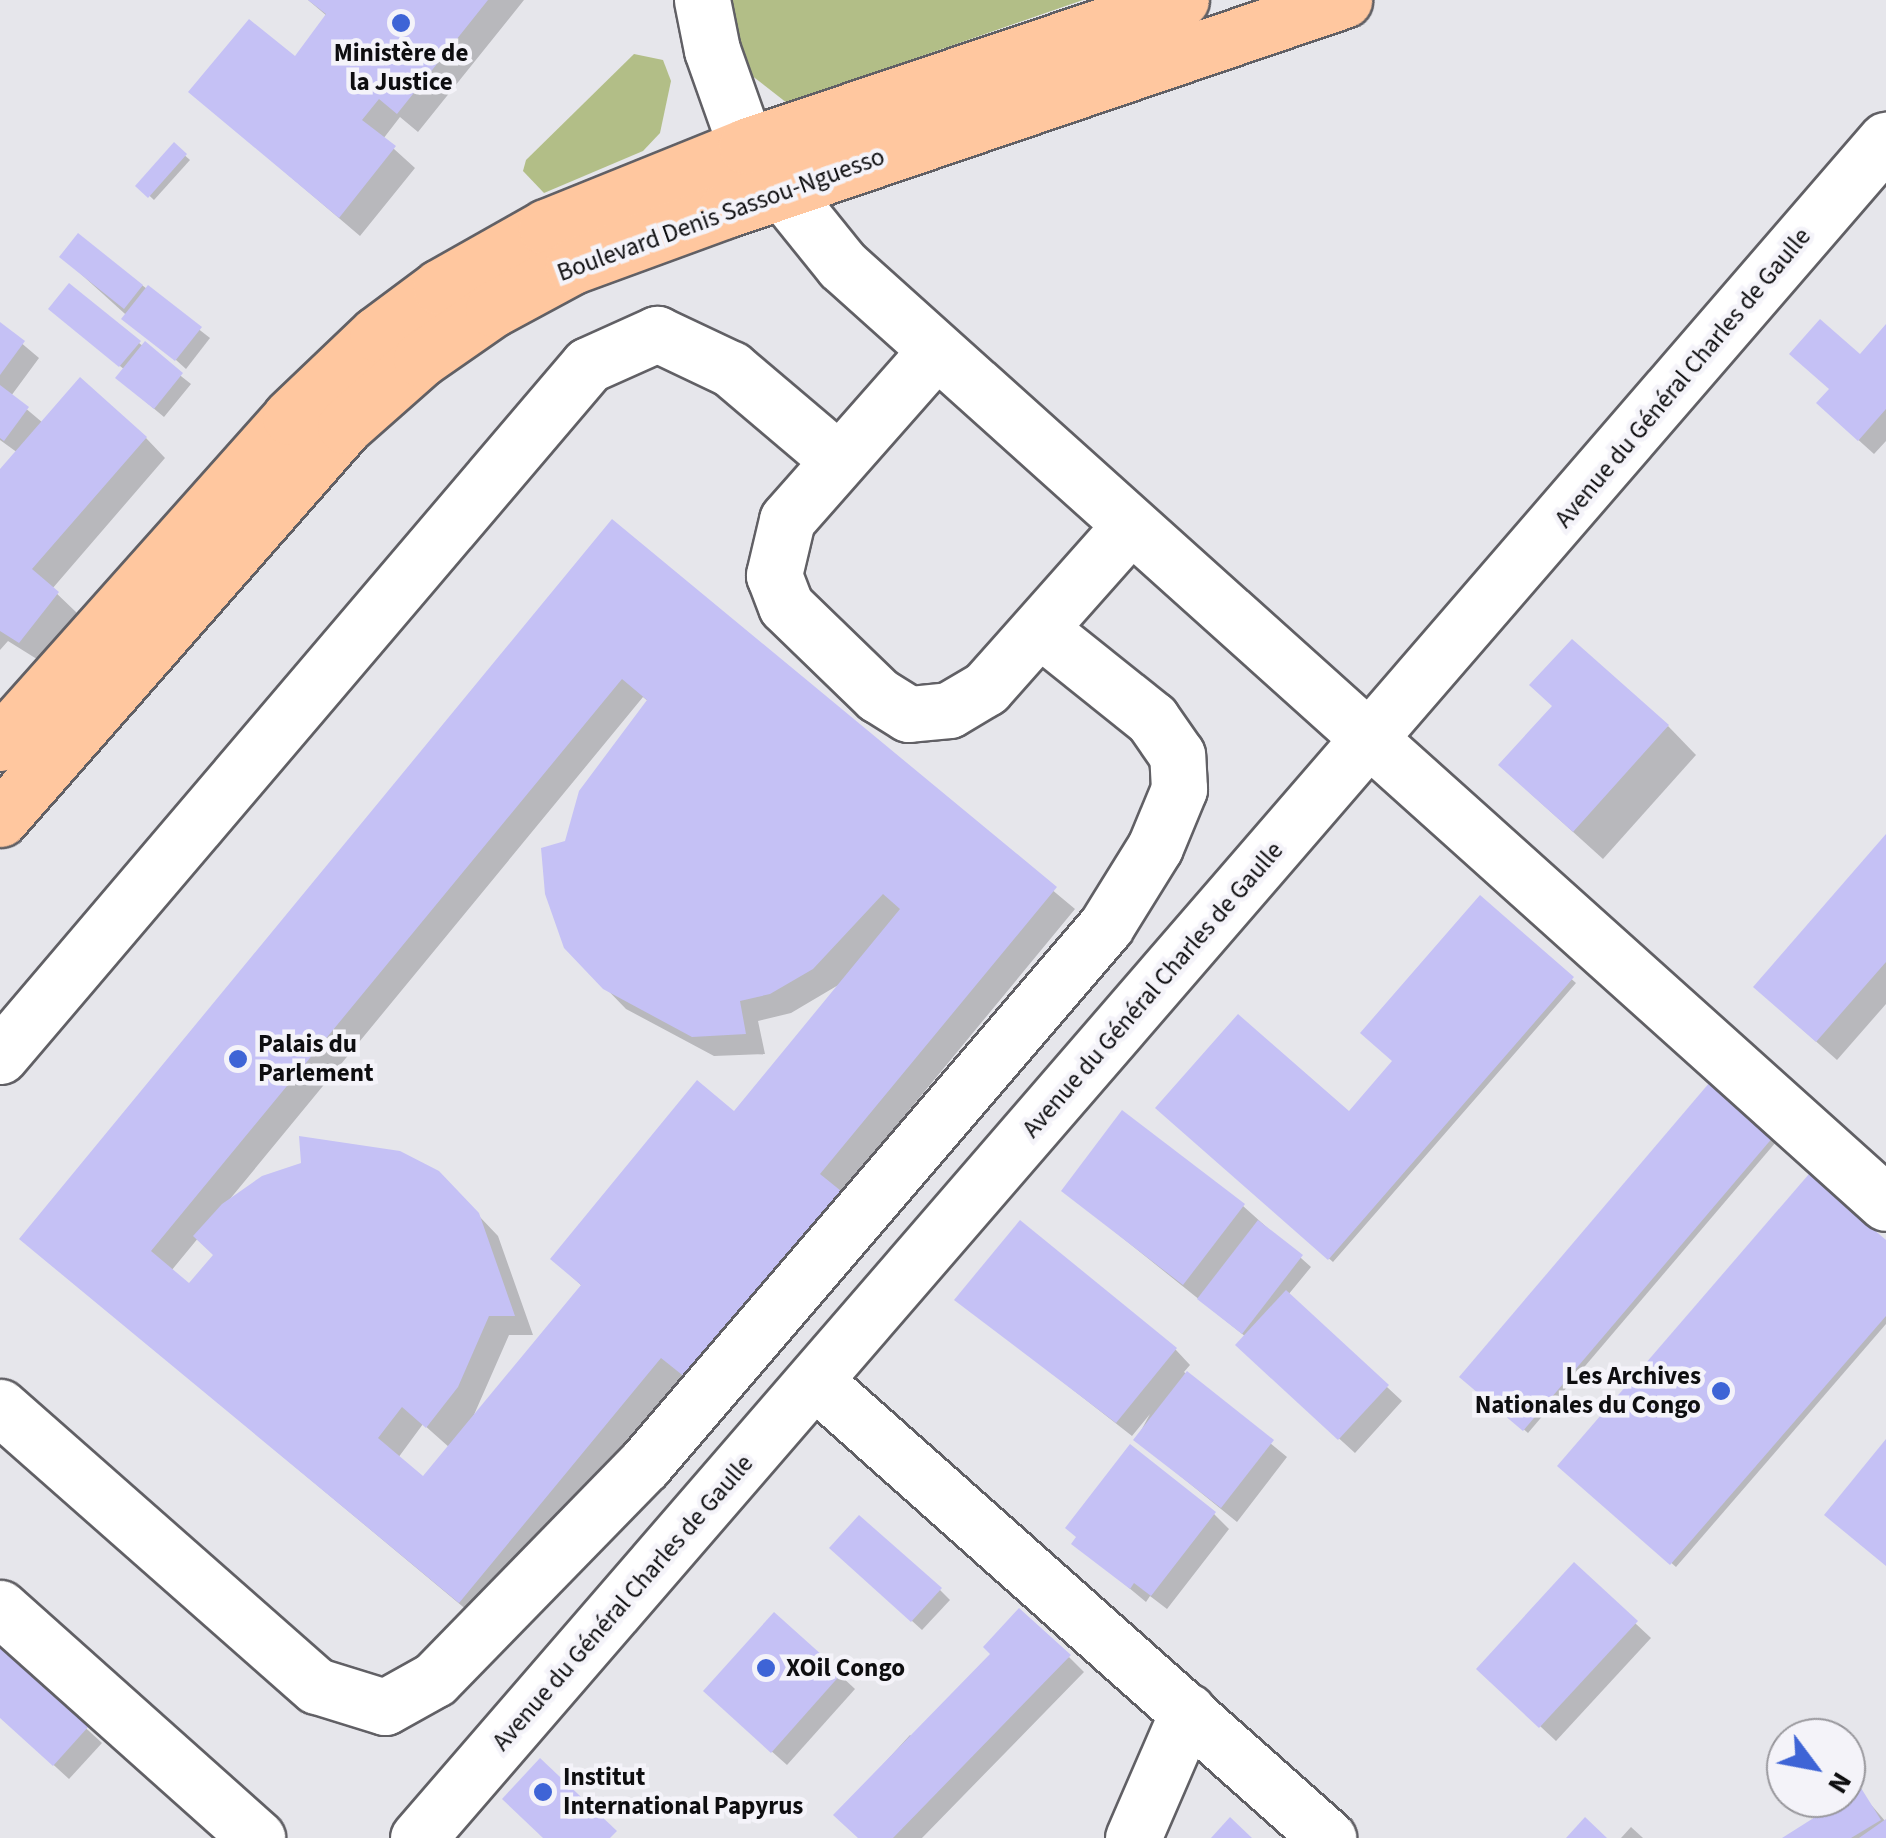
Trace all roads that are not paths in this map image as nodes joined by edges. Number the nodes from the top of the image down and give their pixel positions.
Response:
1 (702, 0) edge
2 (1181, 0) edge
3 (1344, 0) edge
4 (1886, 140) edge
5 (746, 146) junction
6 (779, 192) junction
7 (934, 353) junction
8 (837, 459) junction
9 (1130, 526) junction
10 (1042, 631) junction
11 (1369, 740) junction
12 (0, 743) edge
13 (0, 819) edge
14 (0, 1056) edge
15 (1886, 1203) edge
16 (816, 1382) junction
17 (0, 1408) edge
18 (0, 1608) edge
19 (1188, 1711) junction
20 (257, 1838) edge
21 (418, 1838) edge
22 (1133, 1838) edge
23 (1328, 1838) edge

1 - 5 street
2 - 5 main road, Boulevard Denis Sassou-Nguesso
3 - 6 main road, Boulevard Denis Sassou-Nguesso
4 - 11 street, Avenue du Général Charles de Gaulle
5 - 6 street
5 - 12 main road, Boulevard Denis Sassou-Nguesso
6 - 7 street
6 - 13 main road, Boulevard Denis Sassou-Nguesso
7 - 8 street
7 - 9 street
8 - 10 street
8 - 14 street
9 - 10 street
9 - 11 street
10 - 17 street
11 - 15 street
11 - 16 street, Avenue du Général Charles de Gaulle
16 - 19 street
16 - 21 street, Avenue du Général Charles de Gaulle
18 - 20 street
19 - 22 street
19 - 23 street

